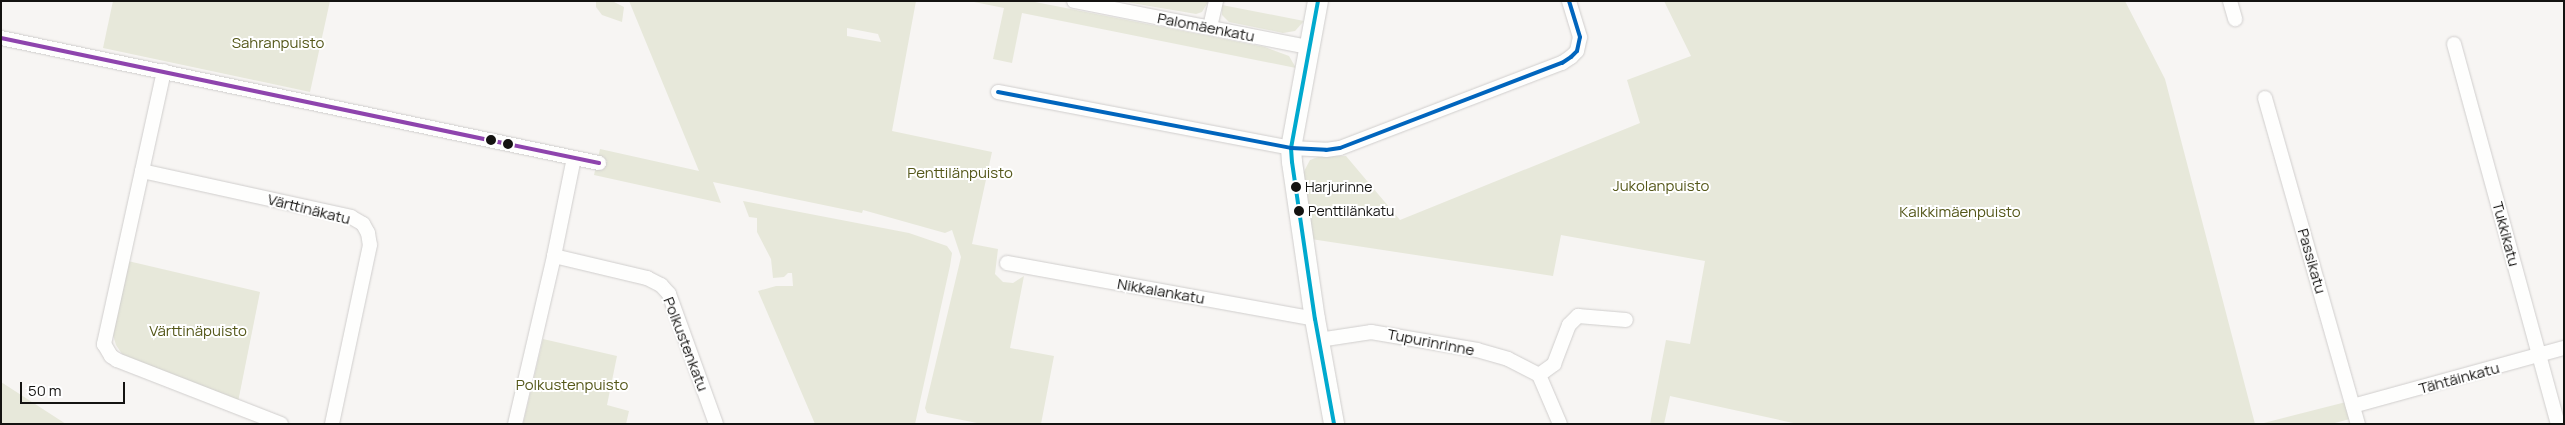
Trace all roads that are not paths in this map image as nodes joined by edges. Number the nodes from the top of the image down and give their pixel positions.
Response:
1 (1074, 1) edge
2 (1216, 1) edge
3 (1318, 1) edge
4 (1569, 1) edge
5 (2230, 1) edge
6 (2235, 19) dead end
7 (1210, 27) junction
8 (1, 38) edge
9 (2454, 44) dead end
10 (1309, 47) junction
11 (164, 71) junction
12 (998, 92) dead end
13 (2265, 98) dead end
14 (1291, 148) junction
15 (574, 158) junction
16 (599, 163) dead end
17 (142, 170) junction
18 (554, 256) junction
19 (1007, 263) dead end
20 (1315, 319) junction
21 (1626, 320) dead end
22 (1319, 340) junction
23 (2564, 348) edge
24 (2539, 356) junction
25 (1539, 375) junction
26 (2354, 406) junction
27 (281, 424) edge
28 (332, 424) edge
29 (515, 424) edge
30 (716, 424) edge
31 (1334, 424) edge
32 (1560, 424) edge
33 (2358, 424) edge
34 (2558, 424) edge

1 - 7 street, Palomäenkatu
2 - 7 street
3 - 10 street
4 - 14 street
5 - 6 street
7 - 10 street, Palomäenkatu
8 - 11 street
9 - 24 street, Tukkikatu
10 - 14 street
11 - 15 street
11 - 17 street
12 - 14 street
13 - 26 street, Passikatu
14 - 20 street
15 - 16 street
15 - 18 street
17 - 27 street
17 - 28 street, Värttinäkatu
18 - 29 street
18 - 30 street, Polkustenkatu
19 - 20 street, Nikkalankatu
20 - 22 street
21 - 25 street
22 - 25 street, Tupurinrinne
22 - 31 street
23 - 24 street, Tähtäinkatu
24 - 26 street, Tähtäinkatu
24 - 34 street, Tukkikatu
25 - 32 street
26 - 33 street, Passikatu

